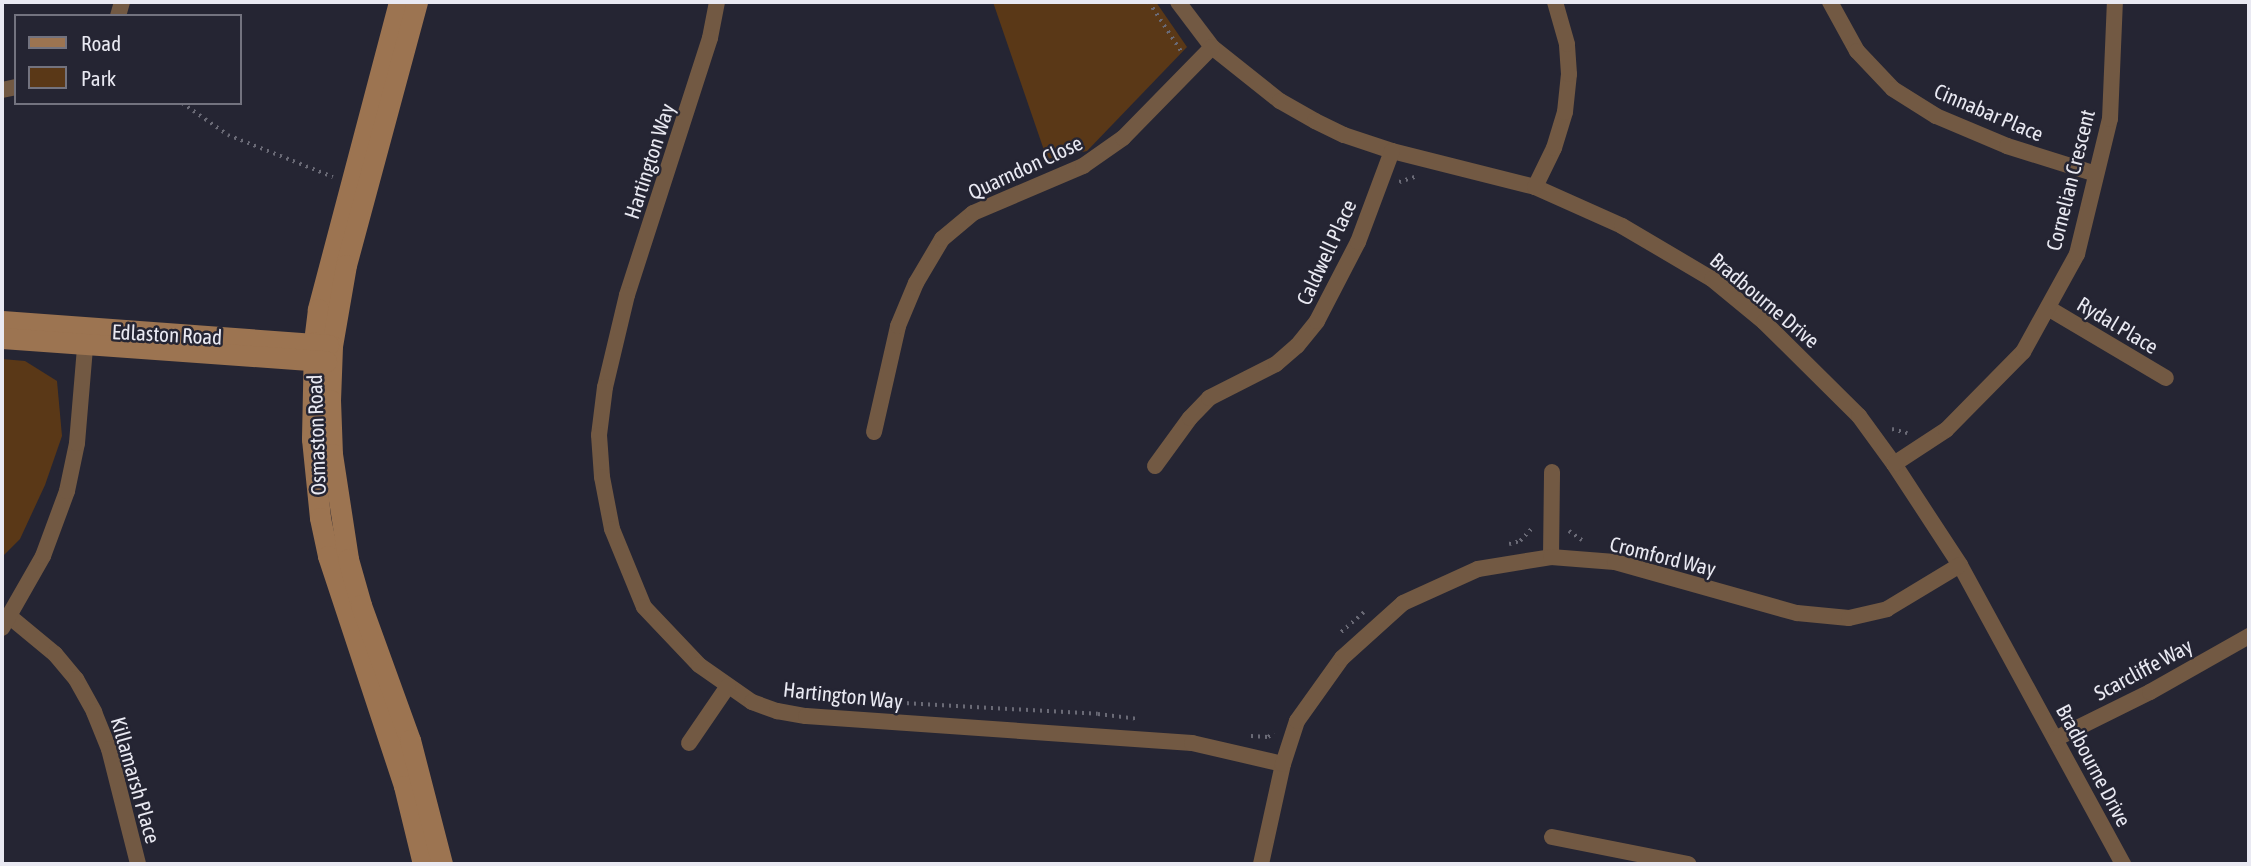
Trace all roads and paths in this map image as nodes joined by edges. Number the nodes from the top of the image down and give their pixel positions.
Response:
1 (399, 2) edge
2 (417, 2) edge
3 (717, 2) edge
4 (1149, 2) edge
5 (1178, 2) edge
6 (1555, 2) edge
7 (1830, 2) edge
8 (2115, 2) edge
9 (1212, 47) junction
10 (1192, 66) junction
11 (185, 105) edge
12 (1392, 151) junction
13 (1432, 162) junction
14 (2096, 174) junction
15 (349, 183) junction
16 (1380, 183) junction
17 (1535, 187) junction
18 (2048, 309) junction
19 (2, 321) edge
20 (2, 338) edge
21 (85, 338) junction
22 (323, 353) junction
23 (2166, 378) dead end
24 (1885, 425) dead end
25 (874, 432) dead end
26 (1924, 444) junction
27 (1894, 464) junction
28 (1155, 466) dead end
29 (1552, 472) dead end
30 (1551, 519) junction
31 (1592, 542) dead end
32 (1502, 547) dead end
33 (1551, 557) junction
34 (1960, 565) junction
35 (1371, 606) dead end
36 (6, 622) edge
37 (2249, 636) edge
38 (1337, 637) dead end
39 (727, 686) junction
40 (881, 702) dead end
41 (1149, 721) dead end
42 (1281, 728) dead end
43 (1238, 734) dead end
44 (1251, 736) junction
45 (2057, 738) junction
46 (690, 743) dead end
47 (1250, 756) junction
48 (1283, 764) junction
49 (1552, 837) dead end
50 (138, 864) edge
51 (423, 864) edge
52 (442, 864) edge
53 (1261, 864) edge
54 (1689, 864) edge
55 (2123, 864) edge

1 - 15 street, Osmaston Road
2 - 22 street, Osmaston Road
3 - 39 street, Hartington Way
4 - 10 path
5 - 9 street, Bradbourne Drive
6 - 17 street
7 - 14 street, Cinnabar Place
8 - 14 street, Cornelian Crescent
9 - 10 street, Quarndon Close
9 - 12 street, Bradbourne Drive
10 - 25 street, Quarndon Close
11 - 15 path
12 - 13 street, Bradbourne Drive
12 - 16 street, Caldwell Place
13 - 16 path
13 - 17 street, Bradbourne Drive
14 - 18 street, Cornelian Crescent
15 - 22 street, Osmaston Road
16 - 28 street, Caldwell Place
17 - 27 street, Bradbourne Drive
18 - 23 street, Rydal Place
18 - 26 street, Cornelian Crescent
19 - 21 street, Edlaston Road
20 - 21 street, Edlaston Road
21 - 22 street, Edlaston Road
21 - 36 street
22 - 51 street, Osmaston Road
22 - 52 street, Osmaston Road
24 - 26 path
26 - 27 street, Cornelian Crescent
27 - 34 street, Bradbourne Drive
29 - 30 street
30 - 31 path
30 - 32 path
30 - 33 street
33 - 34 street, Cromford Way
33 - 48 street, Cromford Way
34 - 45 street, Bradbourne Drive
35 - 38 path
36 - 50 street, Killamarsh Place
37 - 45 street, Scarcliffe Way
39 - 46 street
39 - 47 street, Hartington Way
40 - 41 path
42 - 44 path
43 - 44 path
44 - 47 path
45 - 55 street, Bradbourne Drive
47 - 48 street, Hartington Way
48 - 53 street, Cromford Way
49 - 54 street

